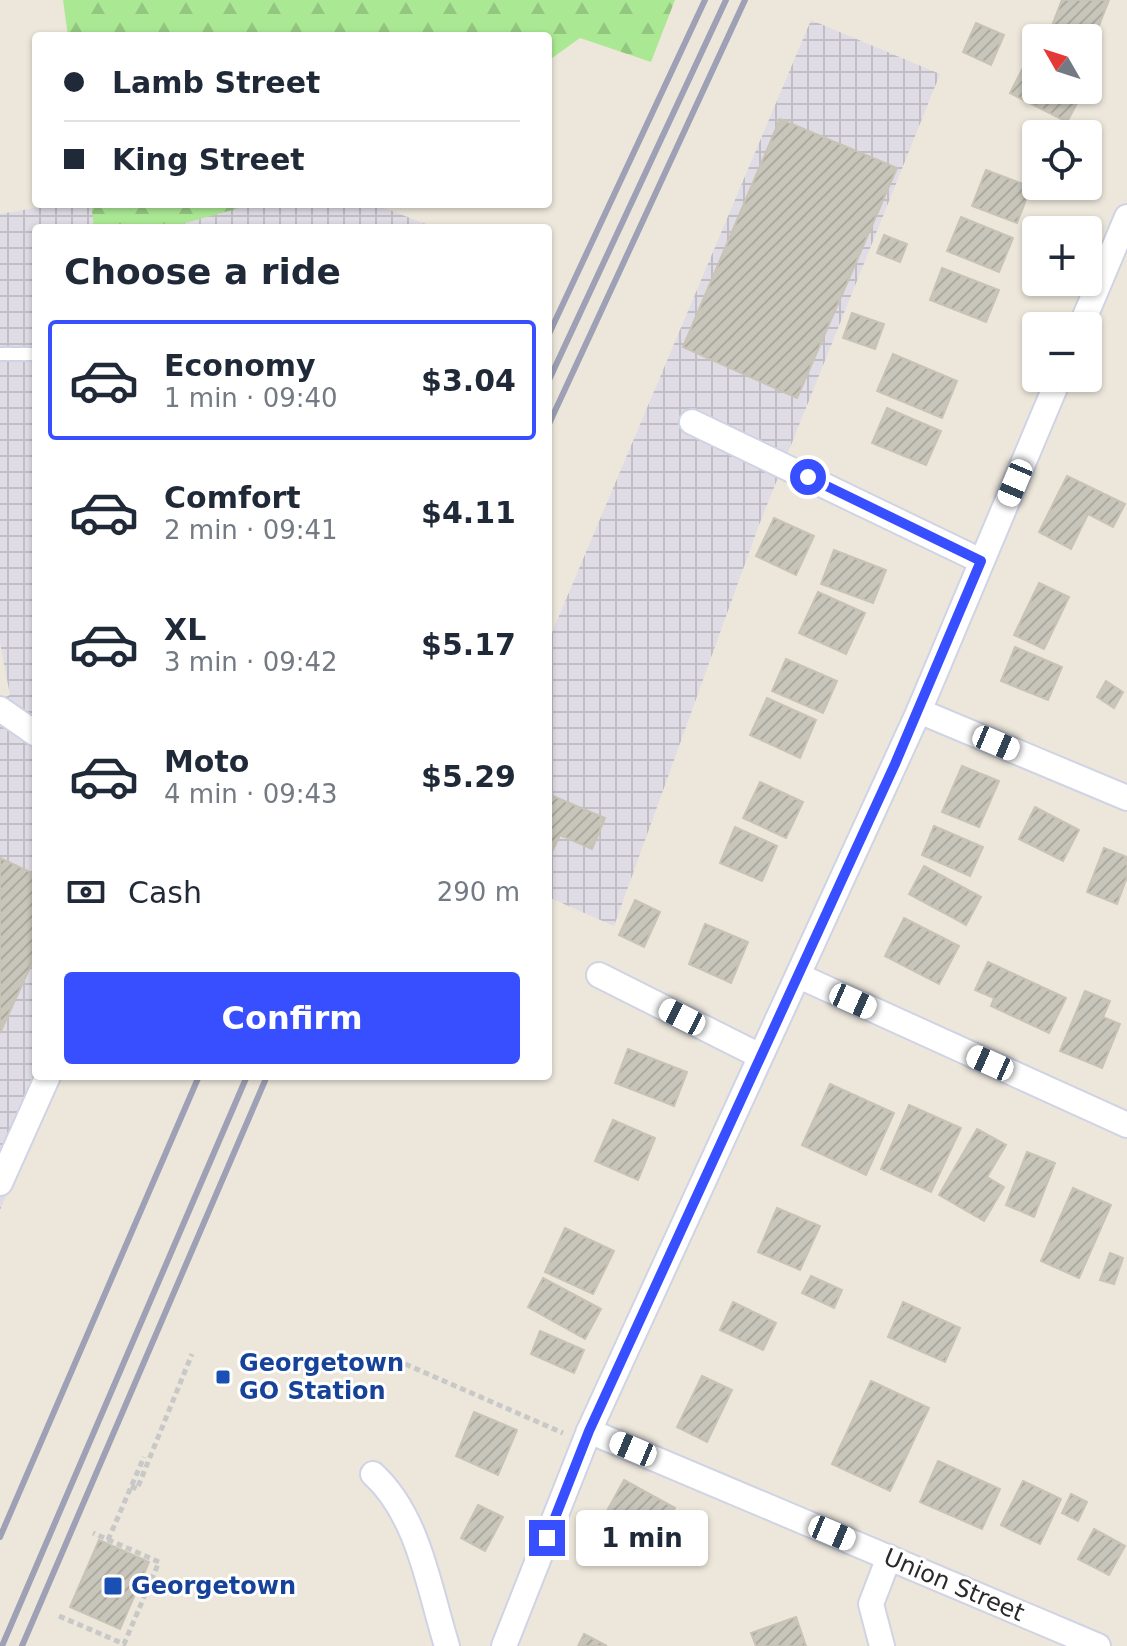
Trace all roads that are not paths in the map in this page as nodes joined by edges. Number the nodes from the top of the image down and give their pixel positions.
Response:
1 (1127, 217) edge
2 (1087, 312) edge
3 (0, 354) edge
4 (32, 354) edge
5 (1053, 392) edge
6 (692, 422) dead end
7 (981, 561) junction
8 (0, 709) edge
9 (919, 711) junction
10 (32, 731) edge
11 (1127, 798) edge
12 (599, 975) dead end
13 (799, 976) junction
14 (760, 1056) junction
15 (46, 1080) edge
16 (1127, 1125) edge
17 (0, 1183) edge
18 (589, 1431) junction
19 (373, 1474) dead end
20 (889, 1557) junction
21 (447, 1646) edge
22 (504, 1646) edge
23 (882, 1646) edge
24 (1098, 1646) edge

1 - 2 street
3 - 4 lane
5 - 7 street
6 - 7 street
7 - 9 street
8 - 10 street
9 - 11 street
9 - 13 street
12 - 14 street
13 - 14 street
13 - 16 street
14 - 18 street
15 - 17 street
18 - 20 street, Union Street
18 - 22 street
19 - 21 street
20 - 23 street
20 - 24 street, Union Street

